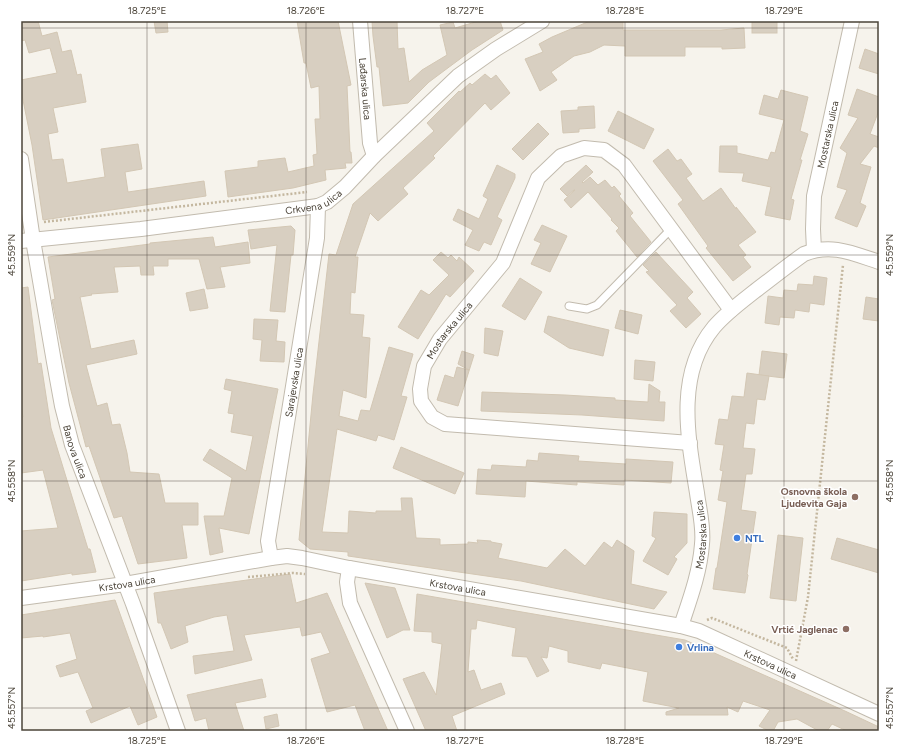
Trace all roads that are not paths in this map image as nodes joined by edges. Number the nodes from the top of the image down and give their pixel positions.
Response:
1 (360, 21) edge
2 (542, 21) edge
3 (852, 21) edge
4 (374, 156) junction
5 (21, 159) edge
6 (318, 206) junction
7 (672, 229) junction
8 (27, 241) edge
9 (814, 250) junction
10 (879, 262) edge
11 (569, 306) dead end
12 (731, 310) junction
13 (690, 443) junction
14 (271, 558) junction
15 (349, 568) junction
16 (125, 584) junction
17 (21, 598) edge
18 (682, 626) junction
19 (879, 714) edge
20 (178, 731) edge
21 (407, 731) edge

1 - 4 street, Lađarska ulica
2 - 4 street, Crkvena ulica
3 - 9 street, Mostarska ulica
4 - 6 street, Crkvena ulica
5 - 8 street, Banova ulica
6 - 8 street, Crkvena ulica
6 - 14 street, Sarajevska ulica
7 - 11 lane
7 - 12 street, Mostarska ulica
7 - 13 street, Mostarska ulica
8 - 16 street, Banova ulica
9 - 10 street, Mostarska ulica
9 - 12 street, Mostarska ulica
12 - 13 street, Mostarska ulica
13 - 18 street, Mostarska ulica
14 - 15 street, Krstova ulica
14 - 16 street, Krstova ulica
15 - 18 street, Krstova ulica
15 - 21 street
16 - 17 street, Krstova ulica
16 - 20 street, Banova ulica
18 - 19 street, Krstova ulica

